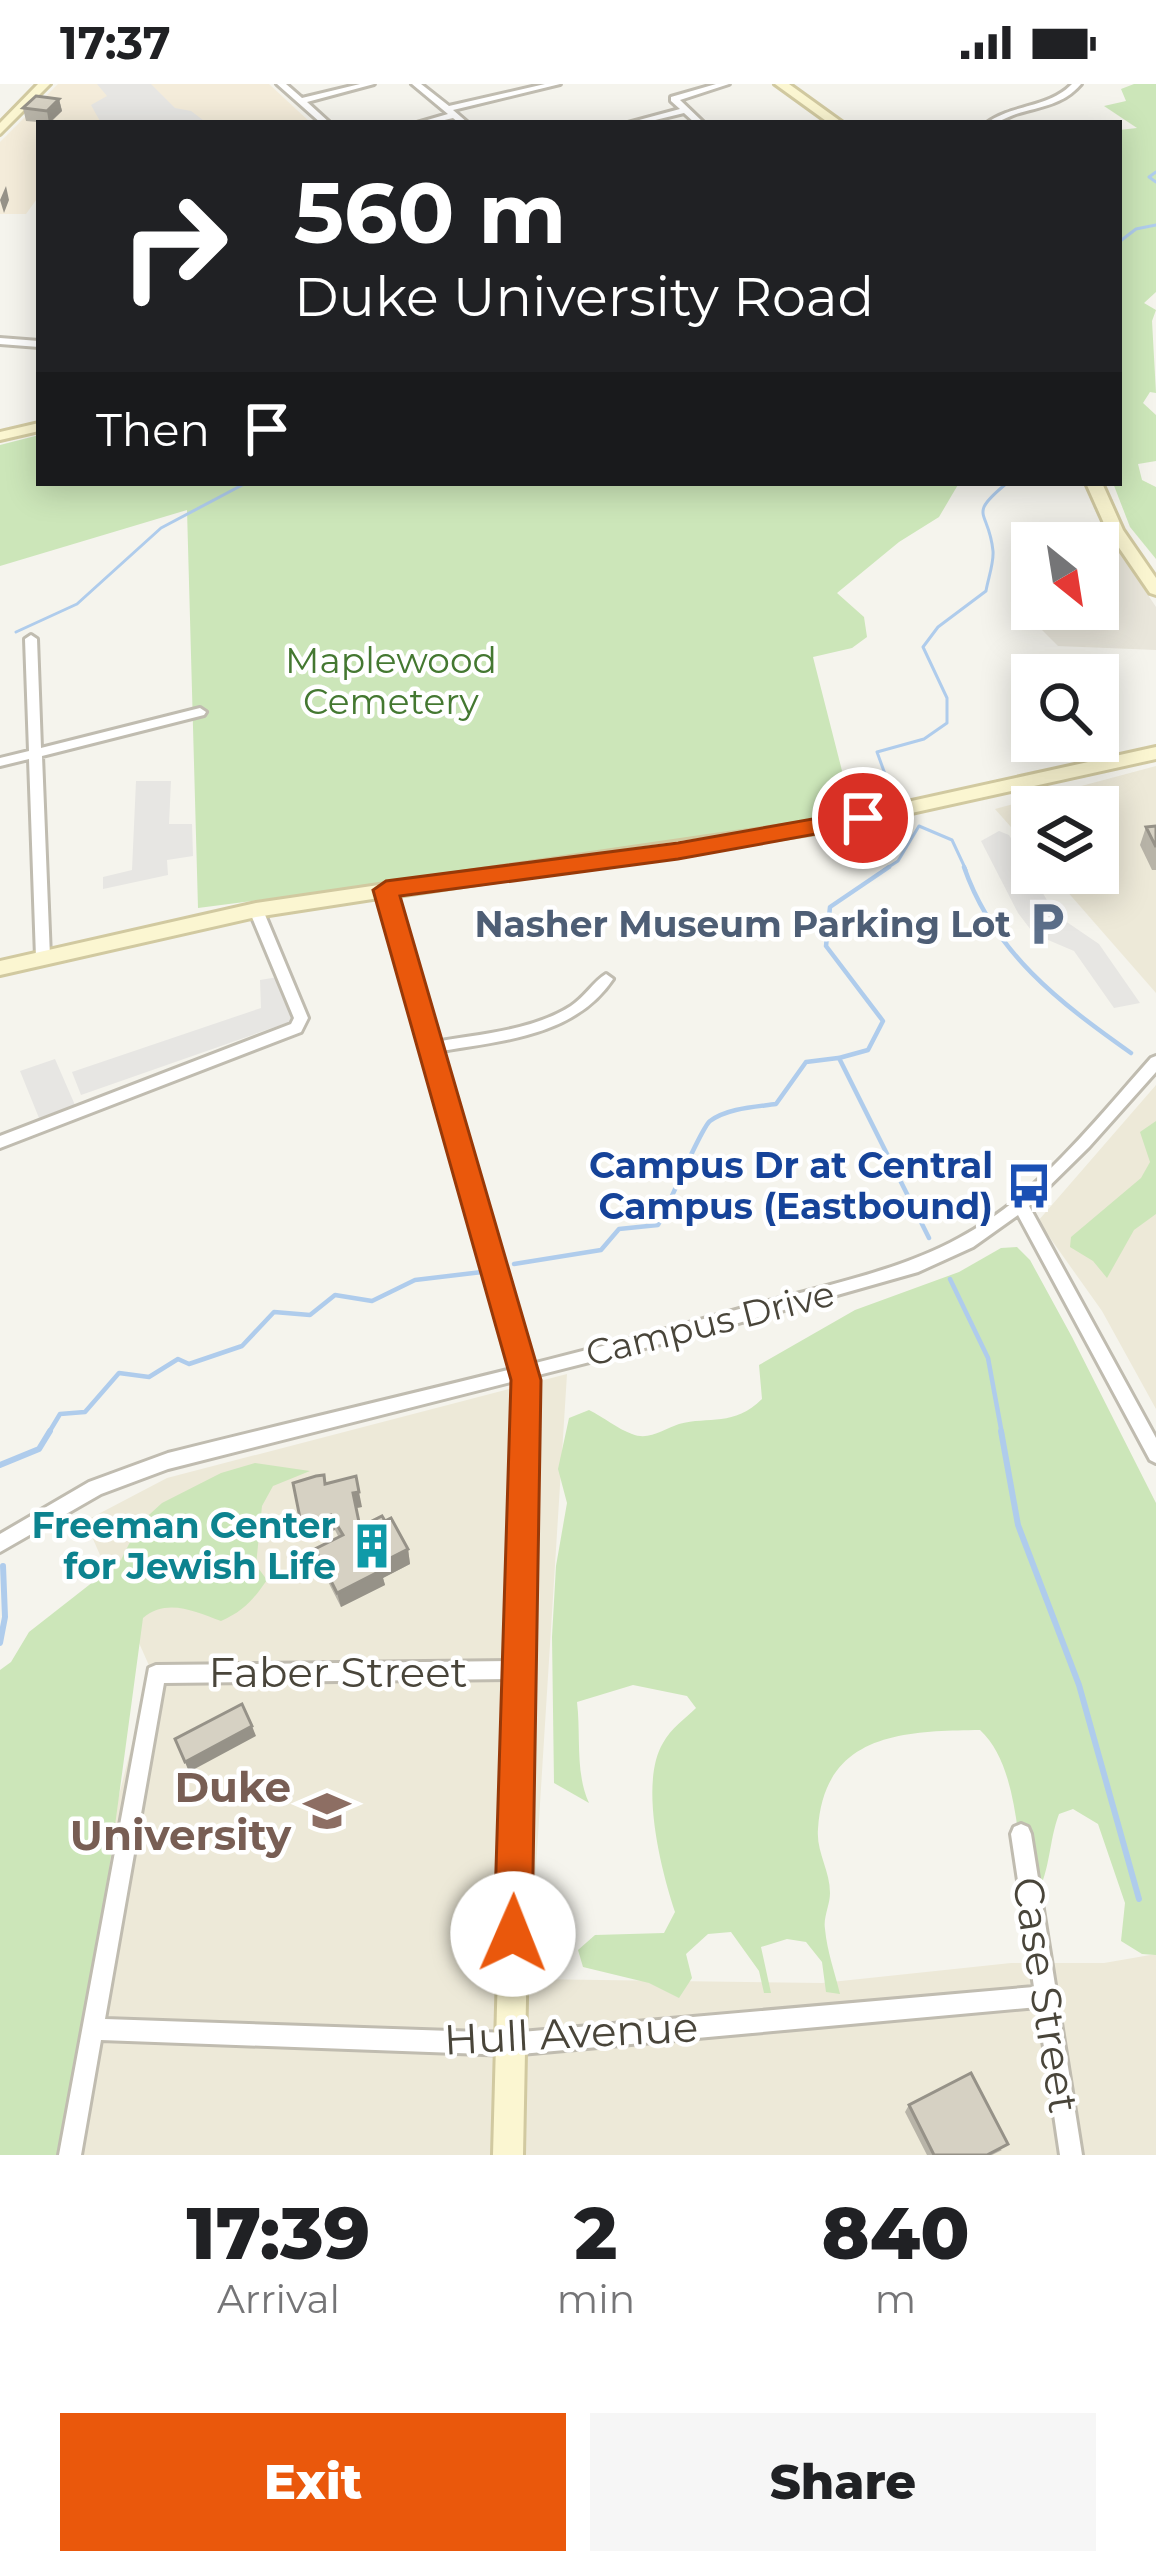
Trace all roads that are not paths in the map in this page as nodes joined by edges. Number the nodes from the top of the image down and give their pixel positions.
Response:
1 (42, 84) edge
2 (281, 84) edge
3 (370, 84) edge
4 (416, 84) edge
5 (556, 84) edge
6 (725, 84) edge
7 (781, 84) edge
8 (1077, 84) edge
9 (300, 100) junction
10 (683, 111) junction
11 (451, 112) junction
12 (323, 120) edge
13 (429, 120) edge
14 (460, 120) edge
15 (645, 120) edge
16 (696, 120) edge
17 (833, 120) edge
18 (996, 120) edge
19 (0, 129) edge
20 (0, 341) edge
21 (36, 344) edge
22 (36, 428) edge
23 (0, 436) edge
24 (1095, 486) edge
25 (1156, 590) edge
26 (31, 639) dead end
27 (200, 712) dead end
28 (33, 753) junction
29 (1156, 753) edge
30 (0, 762) edge
31 (386, 890) junction
32 (256, 910) junction
33 (43, 957) junction
34 (0, 968) edge
35 (606, 979) dead end
36 (430, 1048) junction
37 (1156, 1062) edge
38 (0, 1142) edge
39 (1020, 1205) junction
40 (524, 1370) junction
41 (1156, 1455) edge
42 (0, 1544) edge
43 (520, 1670) junction
44 (1021, 1834) dead end
45 (1048, 1996) junction
46 (93, 2029) junction
47 (510, 2044) junction
48 (70, 2155) edge
49 (508, 2155) edge
50 (1071, 2155) edge

1 - 19 street
2 - 9 street
3 - 9 street
4 - 11 street
5 - 11 street
6 - 10 street
7 - 17 street
8 - 18 street
9 - 12 street
10 - 15 street
10 - 16 street
11 - 13 street
11 - 14 street
20 - 21 street
22 - 23 street
24 - 25 street
26 - 28 street
27 - 28 street
28 - 30 street
28 - 33 street
29 - 31 street
31 - 32 street
31 - 36 street
32 - 33 street
32 - 38 street
33 - 34 street
35 - 36 street
36 - 40 street
37 - 39 street, Campus Drive
39 - 40 street, Campus Drive
39 - 41 street
40 - 42 street, Campus Drive
40 - 43 street
43 - 46 street, Faber Street
43 - 47 street
44 - 45 street, Case Street
45 - 47 street, Hull Avenue
45 - 50 street, Case Street
46 - 47 street, Hull Avenue
46 - 48 street
47 - 49 street

